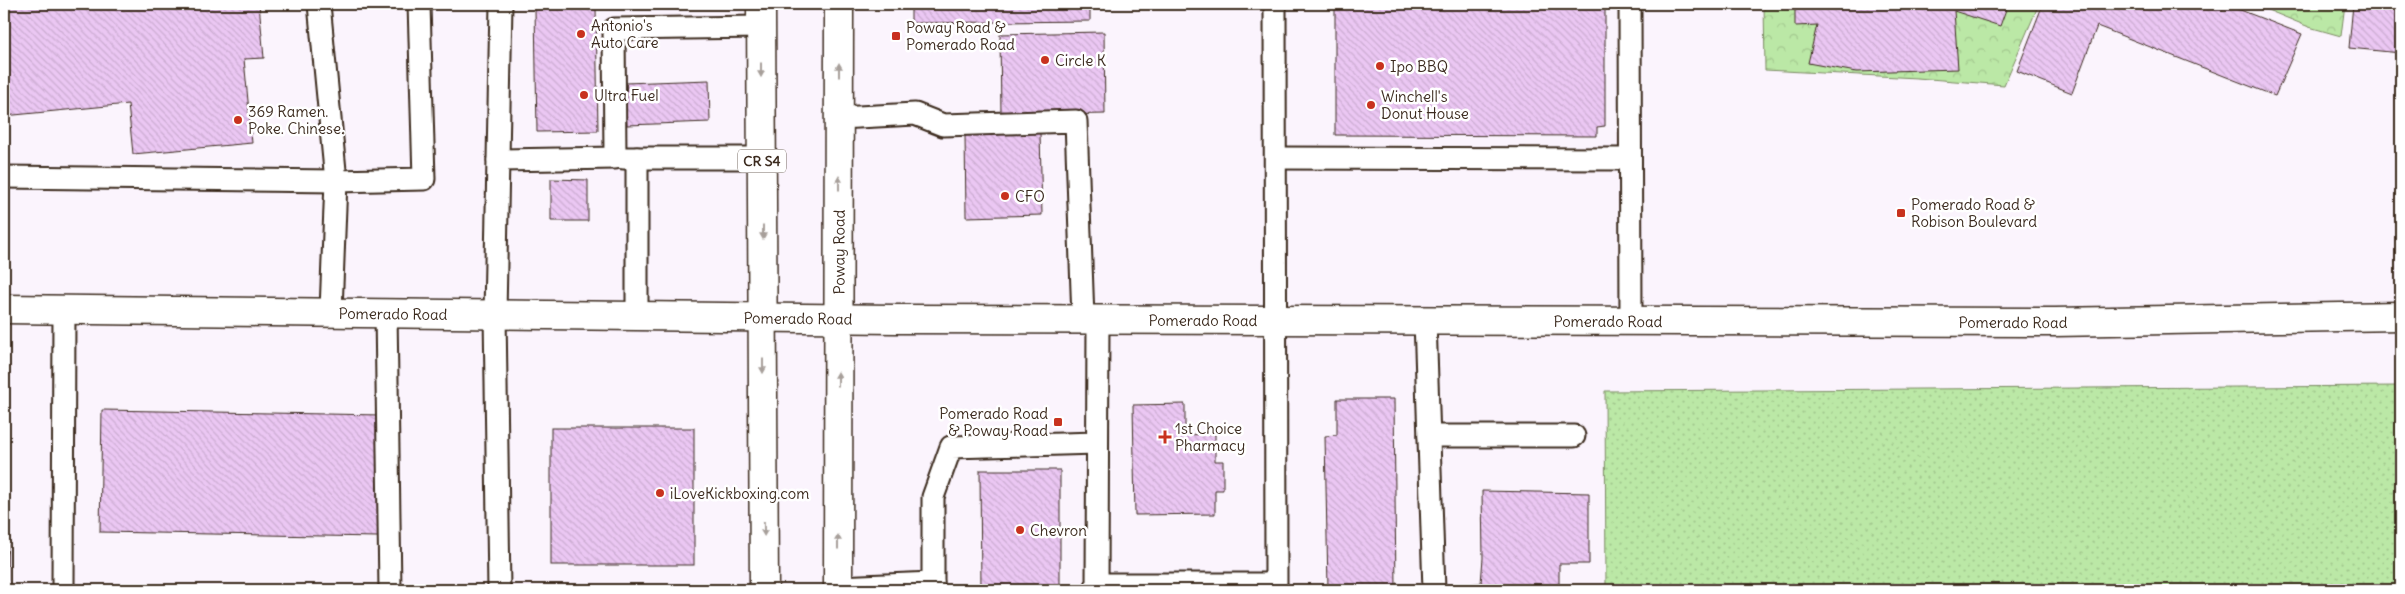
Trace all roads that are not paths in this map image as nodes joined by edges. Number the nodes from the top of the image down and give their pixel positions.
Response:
1 (319, 4) edge
2 (419, 4) edge
3 (501, 4) edge
4 (838, 4) edge
5 (1275, 4) edge
6 (1630, 4) edge
7 (761, 15) edge
8 (840, 118) junction
9 (615, 158) junction
10 (637, 158) junction
11 (762, 158) junction
12 (1276, 158) junction
13 (1629, 159) junction
14 (498, 160) junction
15 (4, 177) edge
16 (336, 181) junction
17 (4, 309) edge
18 (64, 310) junction
19 (331, 311) junction
20 (386, 312) junction
21 (495, 314) junction
22 (637, 316) junction
23 (2401, 316) edge
24 (763, 318) junction
25 (838, 319) junction
26 (1090, 319) junction
27 (1276, 320) junction
28 (1425, 320) junction
29 (1631, 321) junction
30 (1429, 436) junction
31 (1574, 436) dead end
32 (1097, 443) junction
33 (933, 587) edge
34 (1097, 587) edge
35 (838, 589) edge
36 (63, 590) edge
37 (390, 590) edge
38 (500, 590) edge
39 (764, 590) edge
40 (1434, 590) edge

1 - 16 lane
2 - 16 lane
3 - 14 lane
8 -> 4 main road, Poway Road
5 - 12 lane
6 - 13 lane
7 - 9 lane
7 -> 11 main road, CR S4
25 -> 8 main road, Poway Road
8 - 26 lane
9 - 10 lane
9 - 14 lane
10 - 11 lane
10 - 22 lane
11 -> 24 main road, CR S4
12 - 13 lane
12 - 27 lane
13 - 29 lane
14 - 21 lane
15 - 16 lane
16 - 19 lane
17 - 18 main road, Pomerado Road
18 - 19 main road, Pomerado Road
18 - 36 lane
19 - 20 main road, Pomerado Road
20 - 21 main road, Pomerado Road
20 - 37 lane
21 - 22 main road, Pomerado Road
21 - 38 lane
22 - 24 main road, Pomerado Road
23 - 29 main road, Pomerado Road
24 - 25 main road, Pomerado Road
24 -> 39 main road, CR S4
25 - 26 main road, Pomerado Road
35 -> 25 main road, Poway Road
26 - 27 main road, Pomerado Road
26 - 32 lane
27 - 28 main road, Pomerado Road
27 - 34 lane
28 - 29 main road, Pomerado Road
28 - 30 lane
30 - 31 lane
30 - 40 lane
32 - 33 lane
32 - 34 lane
33 - 35 lane

